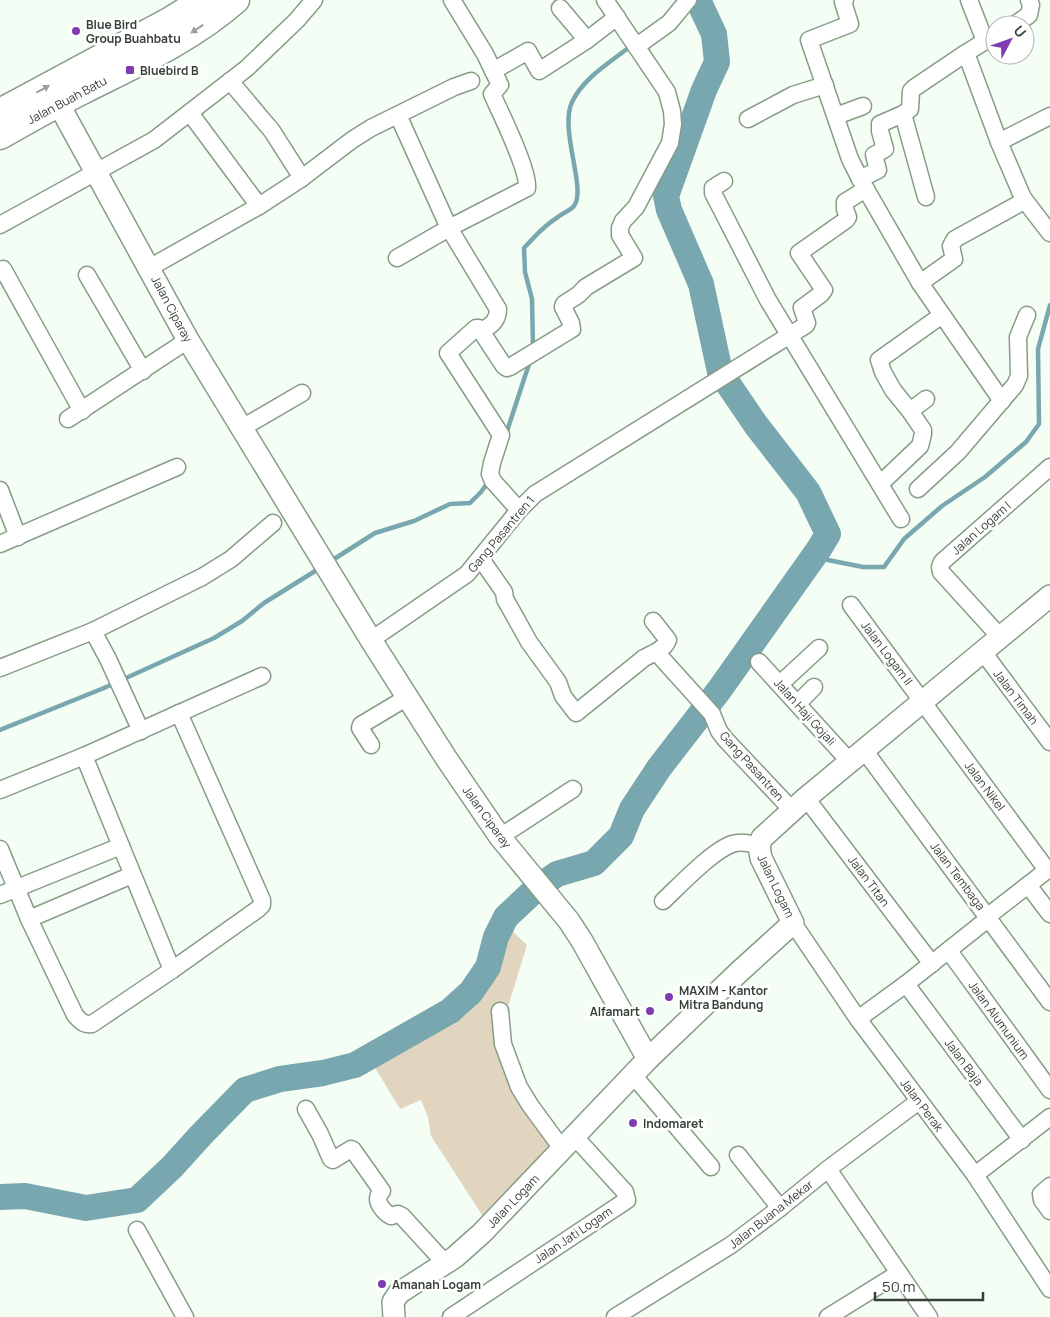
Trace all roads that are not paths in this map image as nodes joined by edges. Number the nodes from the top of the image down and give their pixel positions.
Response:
1 (203, 0) edge
2 (236, 0) edge
3 (314, 0) edge
4 (452, 0) edge
5 (605, 0) edge
6 (845, 0) edge
7 (969, 0) edge
8 (1029, 0) edge
9 (687, 1) edge
10 (560, 8) dead end
11 (1029, 15) edge
12 (617, 18) junction
13 (985, 29) edge
14 (587, 40) junction
15 (985, 41) edge
16 (636, 44) junction
17 (966, 53) junction
18 (493, 71) junction
19 (230, 81) junction
20 (471, 81) dead end
21 (825, 85) junction
22 (58, 103) junction
23 (863, 106) dead end
24 (0, 112) edge
25 (190, 113) junction
26 (903, 114) junction
27 (398, 115) junction
28 (836, 116) junction
29 (1050, 116) edge
30 (748, 118) dead end
31 (0, 136) edge
32 (998, 142) junction
33 (97, 173) junction
34 (302, 178) junction
35 (724, 181) dead end
36 (863, 184) junction
37 (926, 197) dead end
38 (1024, 201) junction
39 (259, 206) junction
40 (0, 225) edge
41 (449, 228) junction
42 (1050, 233) edge
43 (397, 258) dead end
44 (150, 268) junction
45 (3, 269) dead end
46 (87, 275) dead end
47 (920, 283) junction
48 (942, 315) junction
49 (1027, 315) dead end
50 (479, 328) junction
51 (789, 336) junction
52 (188, 340) junction
53 (143, 371) junction
54 (302, 392) dead end
55 (926, 399) dead end
56 (1002, 401) junction
57 (910, 411) junction
58 (242, 428) junction
59 (177, 467) dead end
60 (1050, 467) edge
61 (880, 484) junction
62 (918, 489) dead end
63 (0, 490) edge
64 (519, 510) junction
65 (902, 519) dead end
66 (273, 523) dead end
67 (18, 537) junction
68 (0, 544) edge
69 (481, 559) junction
70 (1050, 596) edge
71 (851, 605) dead end
72 (653, 621) dead end
73 (94, 630) junction
74 (1001, 638) junction
75 (371, 640) junction
76 (819, 648) dead end
77 (657, 652) junction
78 (983, 652) junction
79 (760, 662) dead end
80 (0, 668) edge
81 (262, 676) dead end
82 (780, 684) junction
83 (814, 687) dead end
84 (406, 698) junction
85 (922, 702) junction
86 (798, 703) junction
87 (179, 713) junction
88 (141, 731) junction
89 (1050, 742) edge
90 (371, 745) dead end
91 (84, 756) junction
92 (857, 756) junction
93 (573, 789) dead end
94 (0, 790) edge
95 (799, 804) junction
96 (500, 837) junction
97 (121, 846) junction
98 (759, 846) junction
99 (0, 849) edge
100 (1049, 869) edge
101 (132, 875) junction
102 (1028, 885) junction
103 (17, 888) junction
104 (0, 895) edge
105 (663, 901) dead end
106 (1050, 914) edge
107 (988, 916) junction
108 (29, 919) junction
109 (793, 923) junction
110 (949, 951) junction
111 (932, 964) junction
112 (172, 970) junction
113 (906, 984) junction
114 (1050, 1002) edge
115 (500, 1011) dead end
116 (858, 1020) junction
117 (648, 1059) junction
118 (633, 1075) junction
119 (1050, 1090) edge
120 (919, 1101) junction
121 (306, 1108) dead end
122 (1050, 1117) edge
123 (1022, 1140) junction
124 (569, 1143) junction
125 (738, 1155) dead end
126 (711, 1167) dead end
127 (828, 1169) junction
128 (975, 1175) junction
129 (1050, 1186) edge
130 (780, 1208) junction
131 (1050, 1211) edge
132 (137, 1230) dead end
133 (445, 1263) junction
134 (1044, 1266) edge
135 (899, 1273) junction
136 (1050, 1289) edge
137 (391, 1316) edge
138 (185, 1317) edge
139 (451, 1317) edge
140 (615, 1317) edge
141 (828, 1317) edge
142 (930, 1317) edge

24 -> 1 main road, Jalan Buah Batu
2 -> 22 main road, Jalan Buah Batu
3 - 19 street
4 - 18 street
5 - 12 street
6 - 21 street
7 - 13 street
8 - 11 street
9 - 16 street
10 - 14 street
12 - 14 street
12 - 16 street
14 - 18 street
15 - 17 street
16 - 50 street
17 - 26 street
17 - 32 street
18 - 41 street
19 - 25 street
19 - 34 street
20 - 27 street
21 - 28 street
21 - 30 street
22 - 31 main road, Jalan Buah Batu
22 - 33 street, Jalan Ciparay
23 - 28 street
25 - 33 street
25 - 39 street
26 - 36 street
26 - 37 street
27 - 34 street
27 - 41 street
28 - 36 street
29 - 32 street
32 - 38 street
33 - 40 street
33 - 44 street, Jalan Ciparay
34 - 39 street
35 - 51 street
36 - 47 street
36 - 51 street, Gang Pasantren 1
38 - 42 street
38 - 47 street
39 - 44 street
41 - 43 street
41 - 50 street
44 - 52 street, Jalan Ciparay
45 - 53 street
46 - 53 street
47 - 48 street
48 - 56 street
48 - 57 street
49 - 56 street
50 - 64 street
51 - 61 street
51 - 64 street, Gang Pasantren 1
52 - 53 street
52 - 58 street, Jalan Ciparay
54 - 58 street
55 - 57 street
56 - 62 street
57 - 61 street
58 - 75 street, Jalan Ciparay
59 - 67 street
60 - 74 street, Jalan Logam I
61 - 65 street
63 - 67 street
64 - 69 street, Gang Pasantren 1
66 - 73 street
67 - 68 street
69 - 75 street, Gang Pasantren 1
69 - 77 street
70 - 74 street, Jalan Logam
71 - 85 street, Jalan Logam II
72 - 77 street
73 - 80 street
73 - 88 street
74 - 78 street, Jalan Logam
75 - 84 street, Jalan Ciparay
76 - 82 street
77 - 95 street, Gang Pasantren
78 - 85 street, Jalan Logam
78 - 89 street, Jalan Timah
79 - 82 street, Jalan Haji Gojali
81 - 87 street
82 - 86 street, Jalan Haji Gojali
83 - 86 street
84 - 90 street
84 - 96 street, Jalan Ciparay
85 - 92 street, Jalan Logam
85 - 100 street, Jalan Nikel
86 - 92 street, Jalan Haji Gojali
87 - 88 street
87 - 112 street
88 - 91 street
91 - 94 street
91 - 97 street
92 - 95 street, Jalan Logam
92 - 107 street, Jalan Tembaga
93 - 96 street
95 - 98 street, Jalan Logam
95 - 111 street, Jalan Titan
96 - 117 street, Jalan Ciparay
97 - 101 street
97 - 103 street
98 - 105 street
98 - 109 street, Jalan Logam
99 - 103 street
100 - 102 street
101 - 108 street
101 - 112 street
102 - 106 street
102 - 107 street
103 - 104 street
103 - 108 street
107 - 110 street
107 - 114 street, Jalan Tembaga
108 - 112 street
109 - 116 street, Jalan Perak
109 - 117 street, Jalan Logam
110 - 111 street
110 - 119 street, Jalan Alumunium
111 - 113 street
113 - 116 street
113 - 123 street, Jalan Baja
115 - 124 street
116 - 120 street, Jalan Perak
117 - 118 street, Jalan Logam
118 - 124 street, Jalan Logam
118 - 126 street
120 - 127 street, Jalan Buana Mekar
120 - 128 street, Jalan Perak
121 - 133 street
122 - 123 street
123 - 128 street
124 - 133 street, Jalan Logam
124 - 139 street, Jalan Jati Logam
125 - 130 street
127 - 130 street, Jalan Buana Mekar
127 - 135 street
128 - 134 street, Jalan Perak
129 - 131 street
130 - 140 street, Jalan Buana Mekar
132 - 138 street
133 - 137 street, Jalan Logam
134 - 136 street, Jalan Perak
135 - 141 street
135 - 142 street

